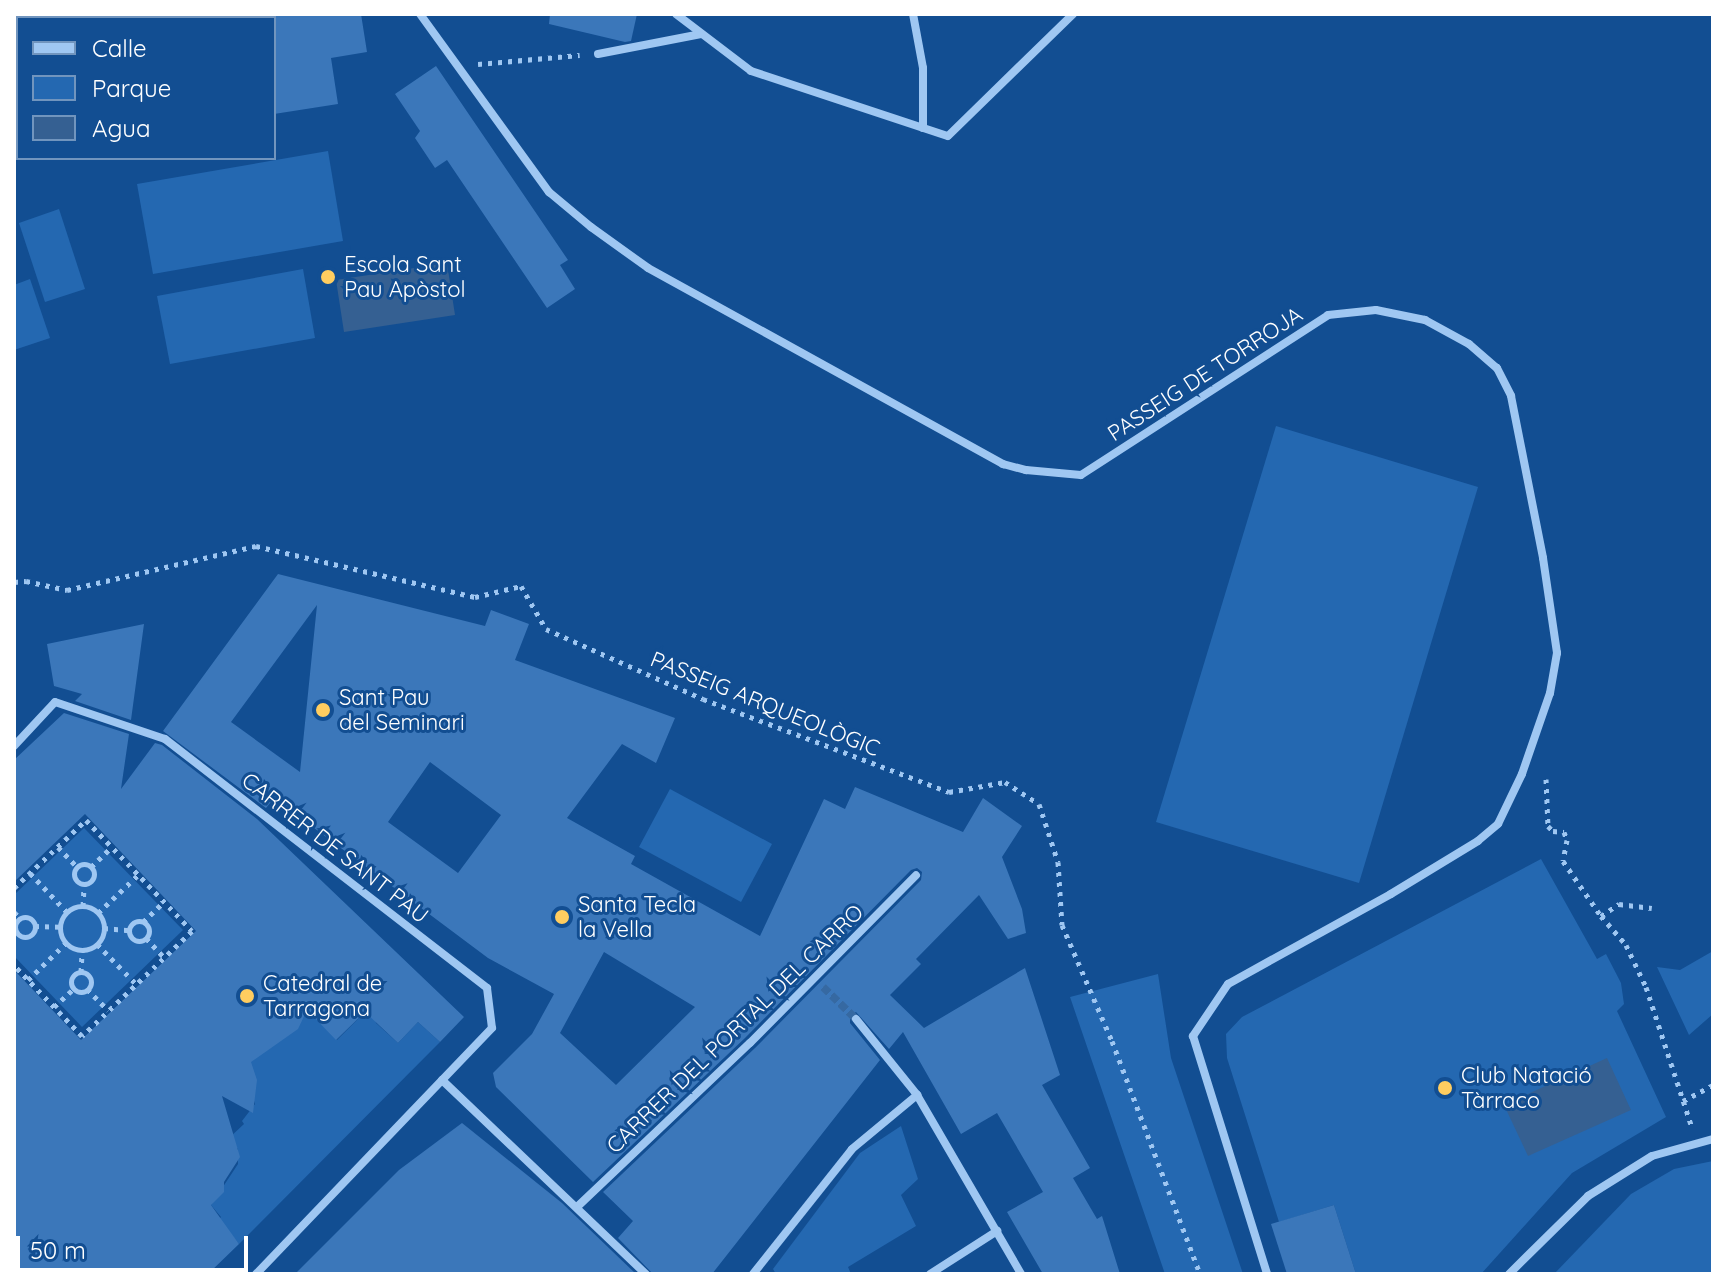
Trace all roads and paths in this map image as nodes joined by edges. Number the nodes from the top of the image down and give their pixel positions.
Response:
1 (420, 14) edge
2 (676, 14) edge
3 (913, 14) edge
4 (1073, 14) edge
5 (701, 34) junction
6 (598, 54) joint
7 (461, 66) junction
8 (923, 128) junction
9 (14, 582) edge
10 (14, 746) edge
11 (1546, 779) dead end
12 (58, 847) junction
13 (112, 847) junction
14 (77, 867) junction
15 (91, 867) junction
16 (30, 873) junction
17 (138, 875) junction
18 (916, 875) dead end
19 (84, 884) junction
20 (14, 888) edge
21 (164, 902) junction
22 (83, 906) junction
23 (1652, 908) dead end
24 (14, 912) edge
25 (67, 912) junction
26 (98, 913) junction
27 (1601, 916) junction
28 (20, 918) junction
29 (143, 922) junction
30 (35, 926) junction
31 (60, 927) junction
32 (104, 928) junction
33 (129, 930) junction
34 (16, 935) edge
35 (146, 938) junction
36 (66, 943) junction
37 (97, 944) junction
38 (82, 950) junction
39 (164, 957) junction
40 (14, 965) edge
41 (81, 972) junction
42 (28, 980) junction
43 (812, 980) junction
44 (136, 984) junction
45 (823, 987) tunnel mouth
46 (73, 989) junction
47 (87, 989) junction
48 (54, 1007) junction
49 (108, 1010) junction
50 (856, 1019) tunnel mouth
51 (442, 1080) junction
52 (1713, 1085) edge
53 (917, 1095) junction
54 (1683, 1101) junction
55 (1691, 1125) dead end
56 (1713, 1139) edge
57 (577, 1207) junction
58 (997, 1231) junction
59 (256, 1274) edge
60 (646, 1274) edge
61 (753, 1274) edge
62 (930, 1274) edge
63 (1021, 1274) edge
64 (1200, 1274) edge
65 (1267, 1274) edge
66 (1509, 1274) edge

1 - 7 street, PASSEIG DE TORROJA
2 - 5 street
3 - 8 street
4 - 8 street
5 - 6 street
5 - 8 street
6 - 7 path
7 - 65 street, PASSEIG DE TORROJA
9 - 64 path, PASSEIG ARQUEOLÒGIC
10 - 51 street, CARRER DE SANT PAU
11 - 27 path
12 - 13 path
12 - 14 path
12 - 16 path
13 - 15 path
13 - 17 path
14 - 15 path
14 - 19 path
15 - 19 path
16 - 20 path
16 - 25 path
17 - 21 path
17 - 26 path
18 - 43 street, CARRER DEL PORTAL DEL CARRO
19 - 22 path
21 - 29 path
21 - 39 path
22 - 25 path
22 - 26 path
23 - 27 path
24 - 28 path
25 - 31 path
26 - 32 path
27 - 54 path
28 - 30 path
28 - 34 path
29 - 33 path
29 - 35 path
30 - 31 path
30 - 34 path
31 - 36 path
32 - 33 path
32 - 37 path
33 - 35 path
35 - 39 path
36 - 38 path
36 - 42 path
37 - 38 path
37 - 44 path
38 - 41 path
39 - 44 path
40 - 42 path
41 - 46 path
41 - 47 path
42 - 48 path
43 - 45 street
43 - 57 street, CARRER DEL PORTAL DEL CARRO
44 - 49 path
46 - 47 path
46 - 48 path
47 - 49 path
48 - 49 path
50 - 53 street
51 - 57 street
51 - 59 street
52 - 54 path
53 - 58 street
53 - 61 street
54 - 55 path
56 - 66 street
57 - 60 street
58 - 62 street
58 - 63 street

